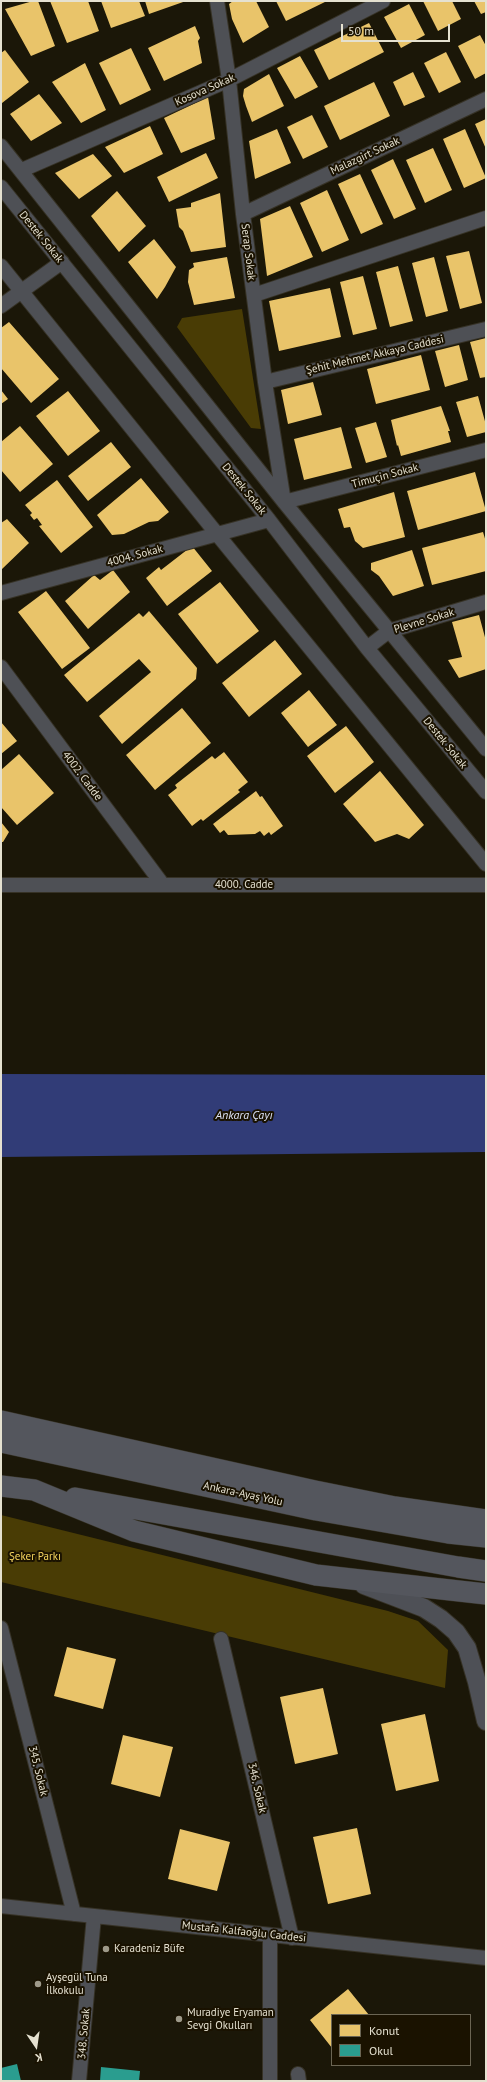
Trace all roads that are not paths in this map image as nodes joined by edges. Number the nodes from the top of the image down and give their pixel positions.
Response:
1 (217, 1) edge
2 (383, 1) edge
3 (229, 80) junction
4 (486, 99) edge
5 (1, 146) edge
6 (22, 170) junction
7 (1, 187) edge
8 (243, 214) junction
9 (486, 218) edge
10 (62, 262) junction
11 (1, 266) edge
12 (22, 291) junction
13 (254, 295) junction
14 (1, 306) edge
15 (486, 329) edge
16 (265, 382) junction
17 (486, 450) edge
18 (284, 502) junction
19 (269, 520) junction
20 (217, 534) junction
21 (1, 593) edge
22 (486, 602) edge
23 (389, 631) junction
24 (367, 648) junction
25 (1, 668) edge
26 (486, 749) edge
27 (486, 792) edge
28 (486, 864) edge
29 (1, 885) edge
30 (163, 885) junction
31 (486, 885) edge
32 (1, 1421) edge
33 (1, 1441) edge
34 (1, 1480) edge
35 (1, 1486) edge
36 (34, 1490) junction
37 (486, 1520) edge
38 (486, 1537) edge
39 (486, 1571) edge
40 (348, 1579) junction
41 (486, 1594) edge
42 (1, 1628) edge
43 (221, 1638) dead end
44 (486, 1721) edge
45 (1, 1906) edge
46 (74, 1914) junction
47 (94, 1916) junction
48 (270, 1935) junction
49 (292, 1938) junction
50 (486, 1958) edge
51 (79, 2081) edge
52 (270, 2081) edge

1 - 3 street, Serap Sokak
2 - 3 street, Kosova Sokak
3 - 6 street, Kosova Sokak
3 - 8 street, Serap Sokak
4 - 8 street, Malazgirt Sokak
5 - 6 street, Destek Sokak
6 - 18 street, Destek Sokak
7 - 10 street, Destek Sokak
8 - 13 street, Serap Sokak
9 - 13 street
10 - 12 street
10 - 19 street, Destek Sokak
11 - 12 street
12 - 14 street
12 - 20 street
13 - 16 street, Serap Sokak
15 - 16 street, Şehit Mehmet Akkaya Caddesi
16 - 18 street, Serap Sokak
17 - 18 street, Timuçin Sokak
18 - 23 street, Destek Sokak
19 - 20 street, 4004. Sokak
19 - 24 street, Destek Sokak
20 - 21 street, 4004. Sokak
20 - 28 street
22 - 23 street, Plevne Sokak
23 - 24 street, Plevne Sokak
23 - 26 street, Destek Sokak
24 - 27 street, Destek Sokak
25 - 30 street, 4002. Cadde
29 - 30 street, 4000. Cadde
30 - 31 street, 4000. Cadde
32 - 37 highway
33 - 38 highway, Ankara-Ayaş Yolu
34 - 36 highway
35 - 36 highway
36 - 39 highway
36 - 40 highway
40 - 41 highway
40 - 44 main road
42 - 46 street, 345. Sokak
43 - 49 street, 346. Sokak
45 - 46 street, Mustafa Kalfaoğlu Caddesi
46 - 47 street, Mustafa Kalfaoğlu Caddesi
47 - 48 street, Mustafa Kalfaoğlu Caddesi
47 - 51 street, 348. Sokak
48 - 49 street, Mustafa Kalfaoğlu Caddesi
48 - 52 street
49 - 50 street, Mustafa Kalfaoğlu Caddesi

